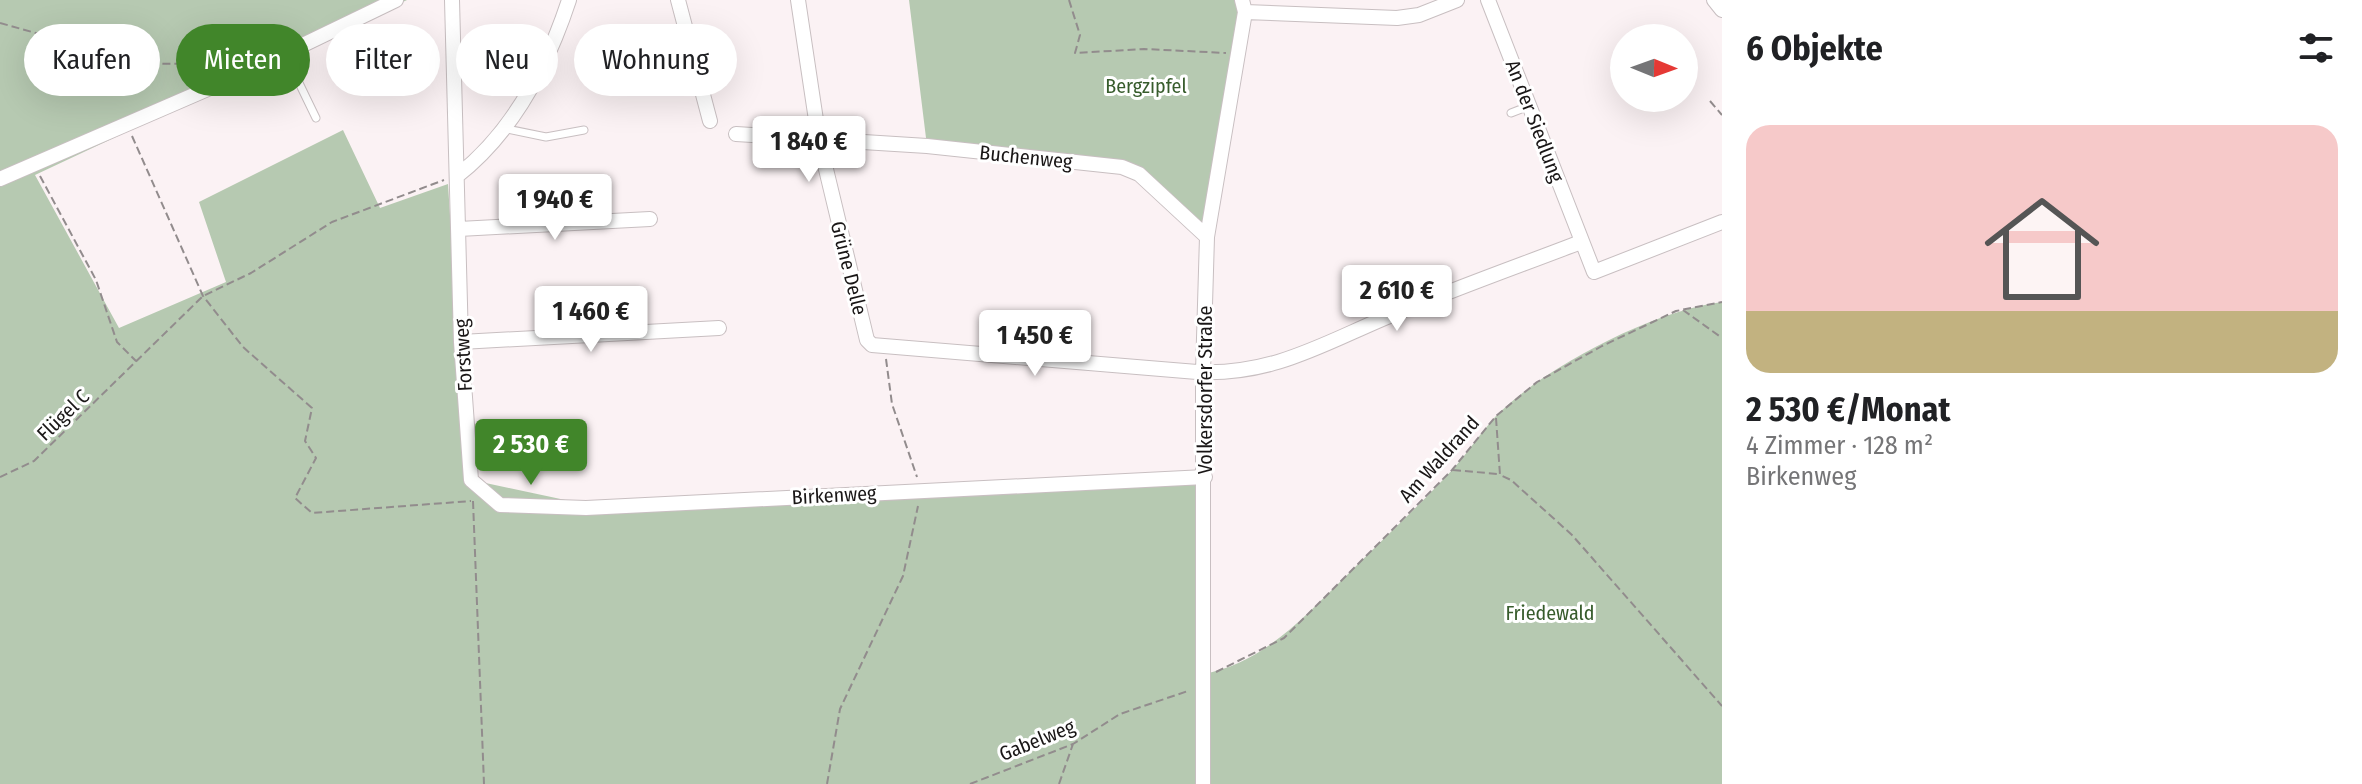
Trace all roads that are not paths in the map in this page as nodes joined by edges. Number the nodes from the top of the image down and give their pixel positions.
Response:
1 (396, 0) edge
2 (452, 0) edge
3 (569, 0) edge
4 (678, 0) edge
5 (798, 0) edge
6 (1457, 0) edge
7 (1488, 0) edge
8 (1714, 0) edge
9 (1243, 6) edge
10 (1722, 10) edge
11 (310, 42) edge
12 (188, 96) edge
13 (305, 96) edge
14 (1529, 106) junction
15 (1511, 113) dead end
16 (316, 118) dead end
17 (710, 121) dead end
18 (507, 129) junction
19 (584, 130) dead end
20 (736, 134) dead end
21 (819, 140) junction
22 (457, 176) junction
23 (0, 179) edge
24 (650, 219) dead end
25 (1722, 222) edge
26 (459, 229) junction
27 (1207, 237) junction
28 (1581, 242) junction
29 (719, 328) dead end
30 (461, 342) junction
31 (1203, 372) junction
32 (1205, 477) junction
33 (471, 480) joint
34 (1203, 784) edge

1 - 11 street
2 - 22 street, Forstweg
3 - 18 street
4 - 17 street
5 - 21 street, Grüne Delle
6 - 9 street
7 - 14 street, An der Siedlung
8 - 10 street
9 - 27 street, Volkersdorfer Straße
12 - 23 street
13 - 16 lane
14 - 15 lane
14 - 28 street, An der Siedlung
18 - 19 lane
18 - 22 street
20 - 21 street, Buchenweg
21 - 27 street, Buchenweg
21 - 31 street, Grüne Delle
22 - 26 street, Forstweg
24 - 26 street
25 - 28 street, An der Siedlung
26 - 30 street, Forstweg
27 - 31 street, Volkersdorfer Straße
28 - 31 street
29 - 30 street
30 - 33 street, Forstweg
31 - 32 street, Volkersdorfer Straße
32 - 33 street, Birkenweg
32 - 34 street, Volkersdorfer Straße

